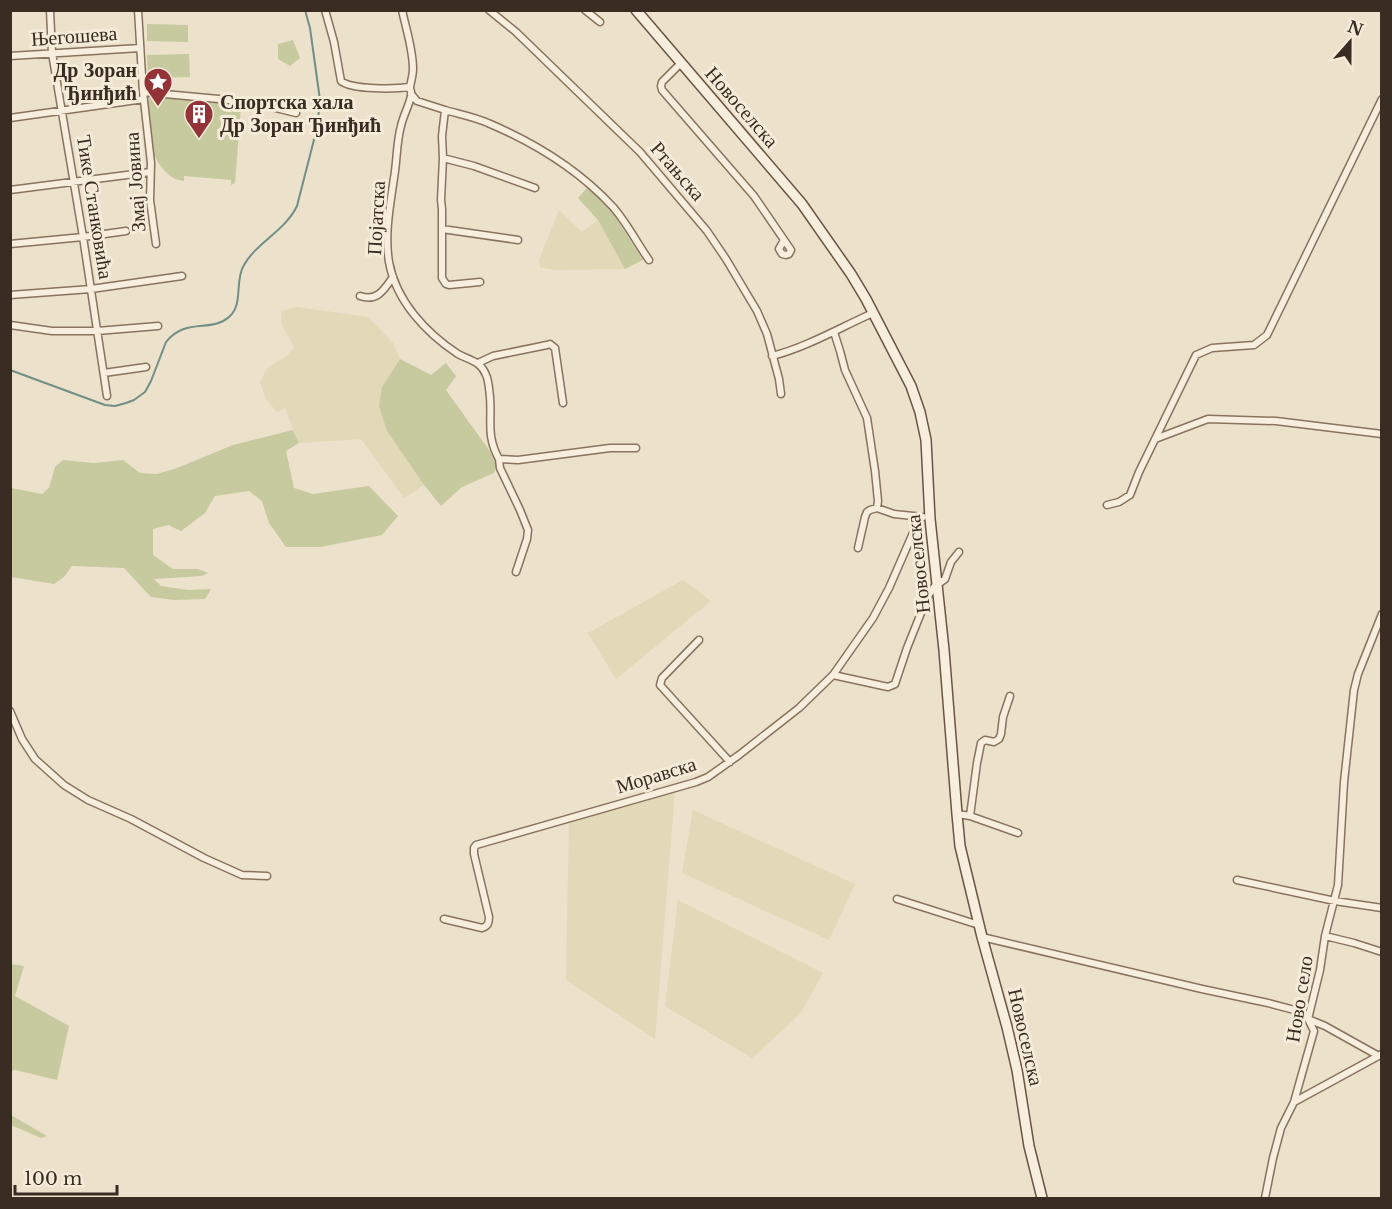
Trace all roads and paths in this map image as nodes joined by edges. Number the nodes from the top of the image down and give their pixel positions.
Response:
1 (50, 10) edge
2 (138, 10) edge
3 (324, 10) edge
4 (402, 10) edge
5 (489, 10) edge
6 (585, 10) edge
7 (636, 10) edge
8 (600, 22) dead end
9 (140, 48) junction
10 (52, 53) junction
11 (10, 56) edge
12 (680, 64) junction
13 (411, 90) junction
14 (144, 95) junction
15 (1382, 99) edge
16 (445, 110) junction
17 (62, 111) junction
18 (296, 113) dead end
19 (10, 118) edge
20 (443, 158) junction
21 (150, 172) junction
22 (74, 182) junction
23 (535, 188) dead end
24 (10, 190) edge
25 (442, 229) junction
26 (126, 231) dead end
27 (83, 237) junction
28 (518, 240) dead end
29 (784, 240) dead end
30 (10, 244) edge
31 (156, 244) dead end
32 (649, 260) dead end
33 (182, 276) dead end
34 (393, 277) junction
35 (480, 282) dead end
36 (91, 289) junction
37 (10, 295) edge
38 (360, 296) dead end
39 (873, 313) junction
40 (10, 325) edge
41 (158, 326) dead end
42 (97, 331) junction
43 (834, 332) junction
44 (771, 356) junction
45 (478, 363) junction
46 (146, 367) dead end
47 (104, 374) junction
48 (781, 394) dead end
49 (107, 396) dead end
50 (563, 403) dead end
51 (1382, 434) edge
52 (1154, 440) junction
53 (636, 448) dead end
54 (498, 459) junction
55 (1107, 505) dead end
56 (877, 508) junction
57 (920, 517) junction
58 (930, 519) junction
59 (858, 548) dead end
60 (960, 552) dead end
61 (516, 572) dead end
62 (937, 584) junction
63 (1382, 614) edge
64 (699, 640) dead end
65 (832, 675) junction
66 (1010, 696) dead end
67 (10, 711) edge
68 (730, 762) junction
69 (957, 814) junction
70 (970, 816) junction
71 (1018, 833) dead end
72 (267, 876) dead end
73 (1237, 880) dead end
74 (897, 899) dead end
75 (1335, 901) junction
76 (1382, 908) edge
77 (444, 919) dead end
78 (979, 925) junction
79 (1325, 936) junction
80 (982, 938) junction
81 (1382, 952) edge
82 (1308, 1019) junction
83 (1379, 1054) edge
84 (1294, 1102) junction
85 (1042, 1198) edge
86 (1265, 1198) edge

1 - 10 street, Тике Станковића
2 - 9 street, Змај Јовина
3 - 13 street
4 - 13 street, Појатска
5 - 44 street, Ртањска
6 - 8 street
7 - 12 street, Новоселска
9 - 10 street, Његошева
9 - 14 street, Змај Јовина
10 - 11 street, Његошева
10 - 17 street, Тике Станковића
12 - 29 street
12 - 39 street, Новоселска
13 - 16 street
13 - 34 street, Појатска
14 - 17 street
14 - 18 street
14 - 21 street, Змај Јовина
15 - 52 street
16 - 20 street
16 - 32 street
17 - 19 street
17 - 22 street, Тике Станковића
20 - 23 street
20 - 25 street
21 - 22 street
21 - 31 street, Змај Јовина
22 - 24 street
22 - 27 street, Тике Станковића
25 - 28 street
25 - 35 street
26 - 27 street
27 - 30 street
27 - 36 street, Тике Станковића
33 - 36 street
34 - 38 street
34 - 45 street, Појатска
36 - 37 street
36 - 42 street, Тике Станковића
39 - 43 street
39 - 58 street, Новоселска
40 - 42 street
41 - 42 street
42 - 47 street, Тике Станковића
43 - 44 street
43 - 56 street
44 - 48 street, Ртањска
45 - 50 street
45 - 54 street
46 - 47 street
47 - 49 street, Тике Станковића
51 - 52 street
52 - 55 street
53 - 54 street
54 - 61 street
56 - 57 street
56 - 59 street
57 - 58 street
57 - 65 street, Моравска
58 - 62 street, Новоселска
60 - 62 street
62 - 65 street
62 - 69 street, Новоселска
63 - 75 street, Ново село
64 - 68 street
65 - 68 street, Моравска
66 - 70 street
67 - 72 street
68 - 77 street, Моравска
69 - 70 street
69 - 78 street, Новоселска
70 - 71 street
73 - 75 street
74 - 78 street
75 - 76 street
75 - 79 street, Ново село
78 - 80 street, Новоселска
79 - 81 street, Ново село
79 - 82 street, Ново село
80 - 82 street
80 - 85 street, Новоселска
82 - 83 street
82 - 84 street, Ново село
83 - 84 street
84 - 86 street, Ново село

